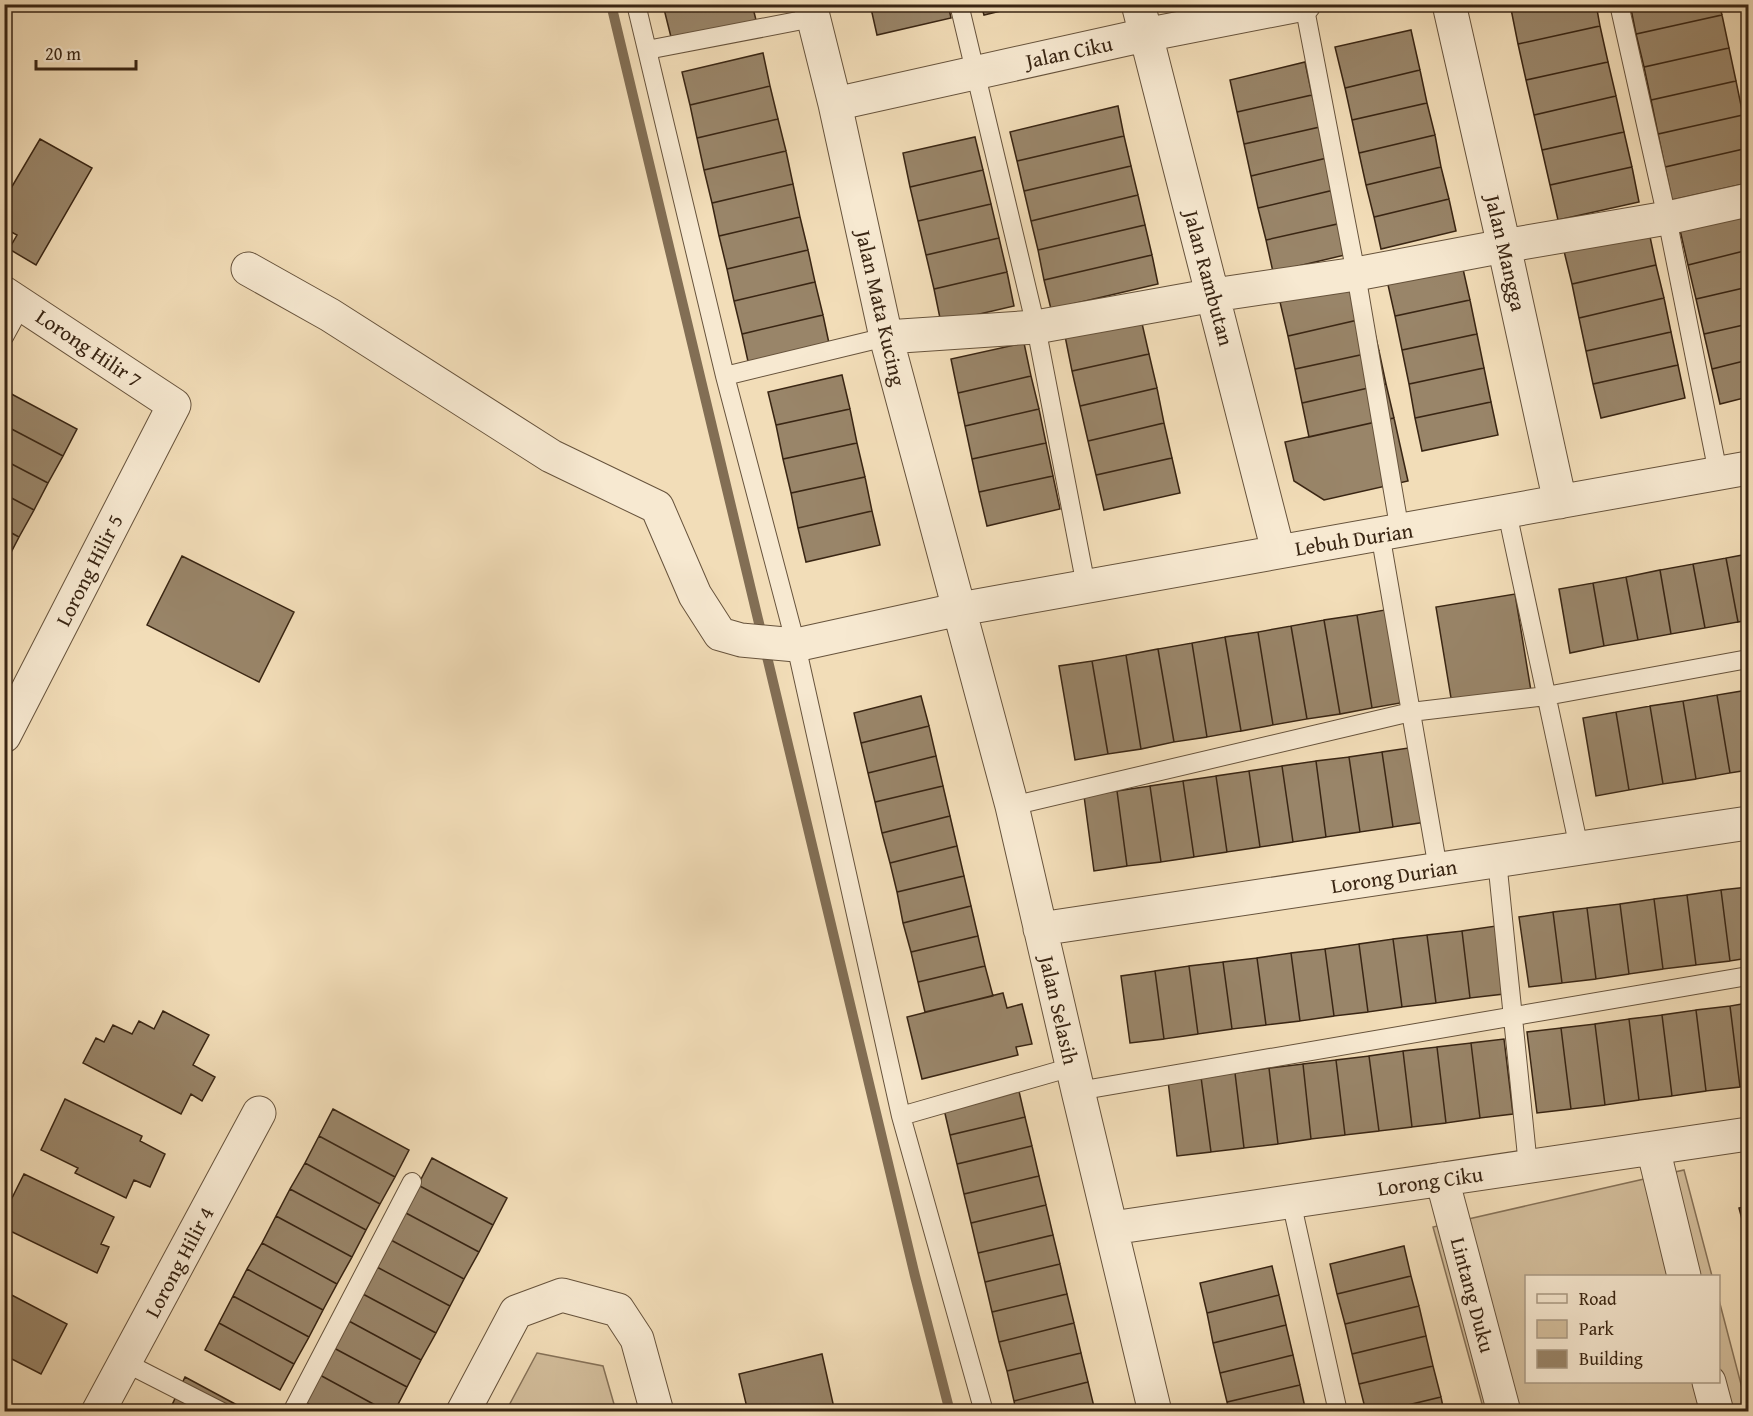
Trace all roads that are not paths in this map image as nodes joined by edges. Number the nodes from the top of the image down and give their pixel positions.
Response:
1 (636, 4) edge
2 (959, 4) edge
3 (1304, 4) edge
4 (1449, 4) edge
5 (1619, 4) edge
6 (811, 11) edge
7 (1141, 20) edge
8 (647, 50) junction
9 (977, 72) junction
10 (835, 104) junction
11 (1749, 200) edge
12 (1667, 218) junction
13 (1504, 246) junction
14 (248, 269) dead end
15 (1356, 274) junction
16 (1214, 295) junction
17 (13, 298) edge
18 (1036, 327) junction
19 (4, 337) edge
20 (886, 337) junction
21 (724, 376) junction
22 (174, 405) joint
23 (1733, 470) edge
24 (1560, 502) junction
25 (1507, 512) junction
26 (1390, 532) junction
27 (1278, 551) junction
28 (1086, 586) junction
29 (960, 609) junction
30 (768, 642) junction
31 (1749, 659) edge
32 (1546, 696) junction
33 (1412, 712) junction
34 (4, 736) edge
35 (1012, 806) junction
36 (1749, 823) edge
37 (1579, 848) junction
38 (1497, 860) junction
39 (1438, 869) junction
40 (1040, 929) junction
41 (1749, 976) edge
42 (1513, 1016) junction
43 (1075, 1079) junction
44 (259, 1113) dead end
45 (901, 1116) junction
46 (1749, 1134) edge
47 (1653, 1148) junction
48 (1528, 1166) junction
49 (1442, 1179) junction
50 (412, 1182) dead end
51 (1291, 1201) junction
52 (1112, 1228) junction
53 (1684, 1275) edge
54 (126, 1363) junction
55 (1709, 1383) edge
56 (98, 1412) edge
57 (222, 1412) edge
58 (292, 1412) edge
59 (463, 1412) edge
60 (657, 1412) edge
61 (984, 1412) edge
62 (1155, 1412) edge
63 (1338, 1412) edge
64 (1504, 1412) edge
65 (1717, 1412) edge

1 - 8 lane
2 - 9 lane
3 - 7 street, Jalan Ciku
3 - 15 lane
4 - 13 street, Jalan Mangga
5 - 12 lane
6 - 8 lane
6 - 10 street, Jalan Mata Kucing
7 - 9 street, Jalan Ciku
7 - 16 street, Jalan Rambutan
8 - 21 lane
9 - 10 street, Jalan Ciku
9 - 18 lane
10 - 20 street, Jalan Mata Kucing
11 - 12 street
12 - 13 street
12 - 23 lane
13 - 15 street
13 - 24 street, Jalan Mangga
14 - 30 street
15 - 16 street
15 - 26 lane
16 - 18 street
16 - 27 street, Jalan Rambutan
17 - 19 lane
17 - 22 street, Lorong Hilir 7
18 - 20 street
18 - 28 lane
20 - 21 lane
20 - 29 street, Jalan Mata Kucing
21 - 30 lane
22 - 34 street, Lorong Hilir 5
23 - 24 street, Lebuh Durian
24 - 25 street, Lebuh Durian
25 - 26 street, Lebuh Durian
25 - 32 lane
26 - 27 street, Lebuh Durian
26 - 33 lane
27 - 28 street, Lebuh Durian
28 - 29 street, Lebuh Durian
29 - 30 street, Lebuh Durian
29 - 35 street, Jalan Selasih
30 - 45 lane
31 - 32 lane
32 - 33 lane
32 - 37 lane
33 - 35 lane
33 - 39 lane
35 - 40 street, Jalan Selasih
36 - 37 street, Lorong Durian
37 - 38 street, Lorong Durian
38 - 39 street, Lorong Durian
38 - 42 lane
39 - 40 street, Lorong Durian
40 - 43 street, Jalan Selasih
41 - 42 lane
42 - 43 lane
42 - 48 lane
43 - 45 lane
43 - 52 street, Jalan Selasih
44 - 54 street, Lorong Hilir 4
45 - 61 lane
46 - 47 street, Lorong Ciku
47 - 48 street, Lorong Ciku
47 - 53 street
48 - 49 street, Lorong Ciku
49 - 51 street, Lorong Ciku
49 - 64 street, Lintang Duku
50 - 58 lane
51 - 52 street, Lorong Ciku
51 - 63 lane
52 - 62 street, Jalan Selasih
54 - 56 street, Lorong Hilir 4
54 - 57 lane
55 - 65 street
59 - 60 street

